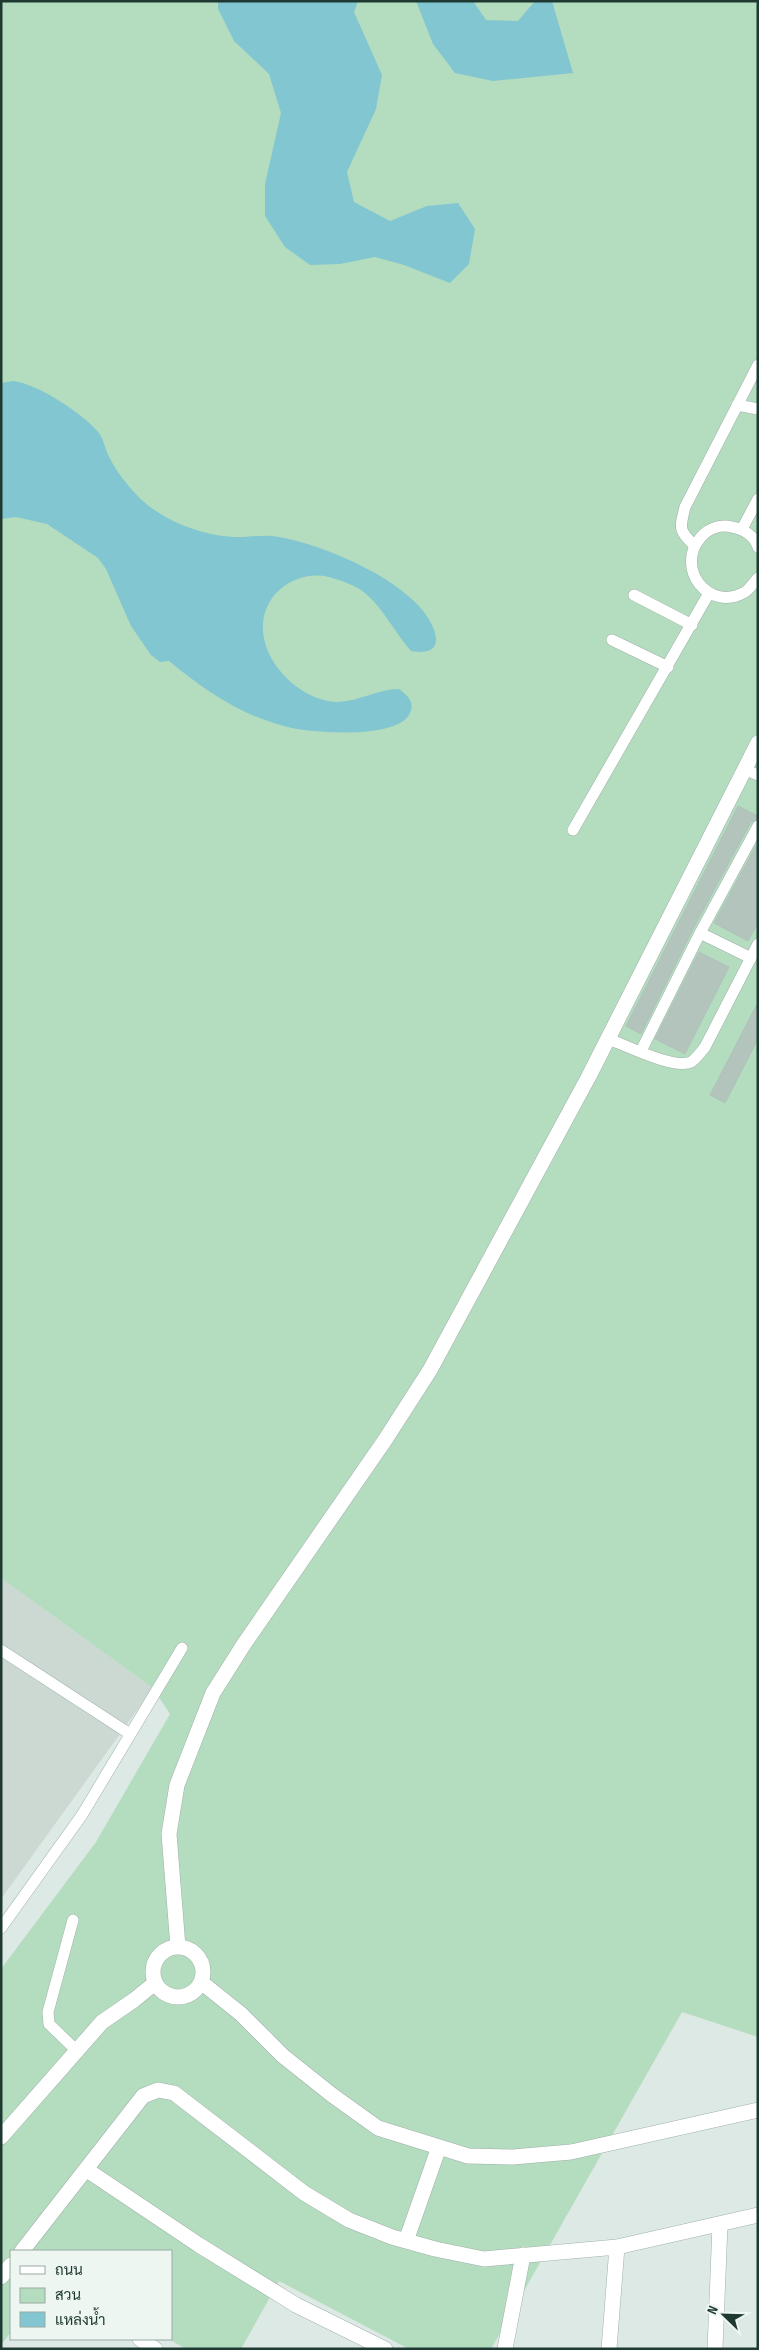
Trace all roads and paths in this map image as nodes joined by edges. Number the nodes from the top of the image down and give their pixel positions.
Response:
1 (758, 366) edge
2 (737, 405) junction
3 (758, 409) edge
4 (758, 499) edge
5 (742, 529) junction
6 (694, 545) junction
7 (758, 547) edge
8 (758, 578) edge
9 (709, 593) junction
10 (634, 595) dead end
11 (692, 625) junction
12 (612, 640) dead end
13 (668, 666) junction
14 (758, 742) edge
15 (751, 772) edge
16 (758, 826) edge
17 (573, 830) dead end
18 (700, 932) junction
19 (758, 944) edge
20 (751, 958) junction
21 (608, 1039) junction
22 (641, 1051) junction
23 (182, 1648) dead end
24 (1, 1650) edge
25 (130, 1734) junction
26 (73, 1920) dead end
27 (1, 1928) edge
28 (178, 1947) junction
29 (201, 1982) junction
30 (155, 1983) junction
31 (76, 2050) junction
32 (758, 2110) edge
33 (1, 2137) edge
34 (439, 2147) junction
35 (87, 2170) junction
36 (758, 2215) edge
37 (720, 2225) junction
38 (406, 2241) junction
39 (617, 2247) junction
40 (25, 2250) edge
41 (523, 2255) junction
42 (10, 2266) edge
43 (1, 2277) edge
44 (142, 2340) edge
45 (155, 2349) edge
46 (385, 2349) edge
47 (505, 2349) edge
48 (608, 2349) edge
49 (715, 2349) edge

1 - 2 lane
2 - 3 lane
2 - 6 lane
4 - 5 lane
5 - 6 lane
5 - 7 lane
6 - 9 lane
8 - 9 lane
9 - 11 lane
10 - 11 lane
11 - 13 lane
12 - 13 lane
13 - 17 lane
14 - 15 street
15 - 21 street
16 - 18 lane
18 - 20 lane
18 - 22 lane
19 - 20 lane
20 - 22 lane
21 - 22 lane
21 - 28 street
23 - 25 lane
24 - 25 lane
25 - 27 lane
26 - 31 lane
28 - 29 street
28 - 30 street
29 - 30 street
29 - 34 street
30 - 31 street
31 - 33 street
32 - 34 street
34 - 38 street
35 - 38 street
35 - 40 street
35 - 46 street
36 - 37 street
37 - 39 street
37 - 49 street
38 - 41 street
39 - 41 street
39 - 48 street
41 - 47 street
42 - 43 street
44 - 45 street

